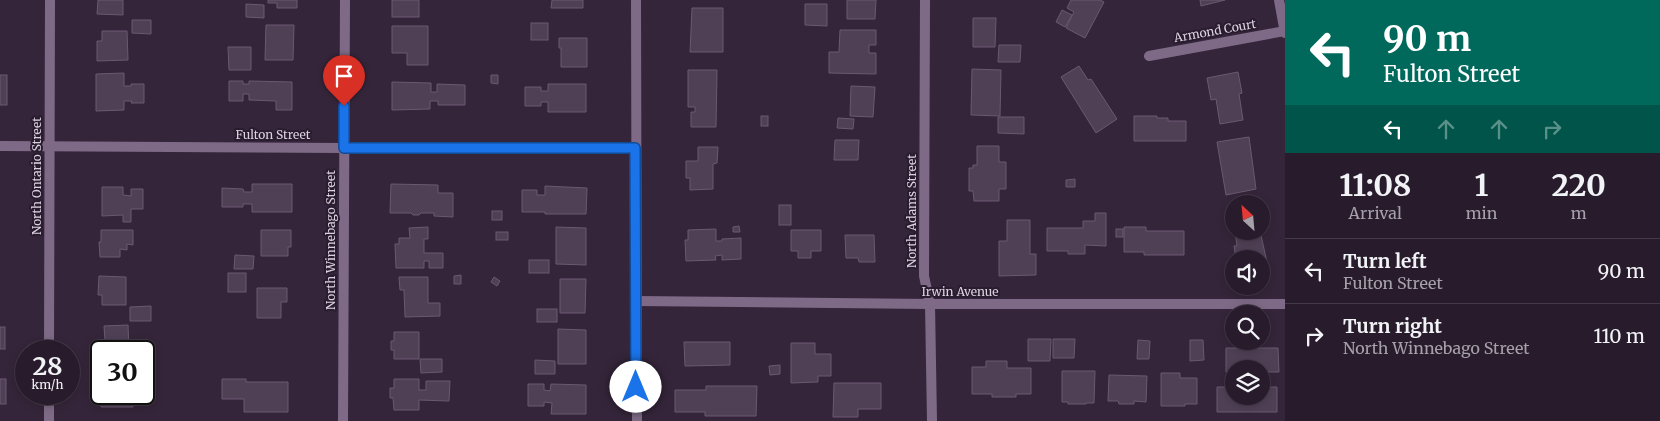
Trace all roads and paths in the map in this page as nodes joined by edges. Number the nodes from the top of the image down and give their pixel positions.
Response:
1 (50, 0) edge
2 (345, 0) edge
3 (636, 0) edge
4 (925, 0) edge
5 (1279, 0) edge
6 (1285, 32) edge
7 (1150, 56) dead end
8 (0, 146) edge
9 (50, 147) junction
10 (344, 148) junction
11 (635, 148) junction
12 (636, 301) junction
13 (930, 304) junction
14 (1285, 304) edge
15 (49, 340) edge
16 (49, 405) edge
17 (49, 421) edge
18 (343, 421) edge
19 (637, 421) edge
20 (932, 421) edge

1 - 9 street, North Ontario Street
2 - 10 street, North Winnebago Street
3 - 11 street
4 - 13 street, North Adams Street
5 - 6 street
6 - 7 street, Armond Court
8 - 9 street, Fulton Street
9 - 10 street, Fulton Street
9 - 15 street, North Ontario Street
10 - 11 street, Fulton Street
10 - 18 street, North Winnebago Street
11 - 12 street
12 - 13 street, Irwin Avenue
12 - 19 street
13 - 14 street, Irwin Avenue
13 - 20 street, North Adams Street
16 - 17 street

